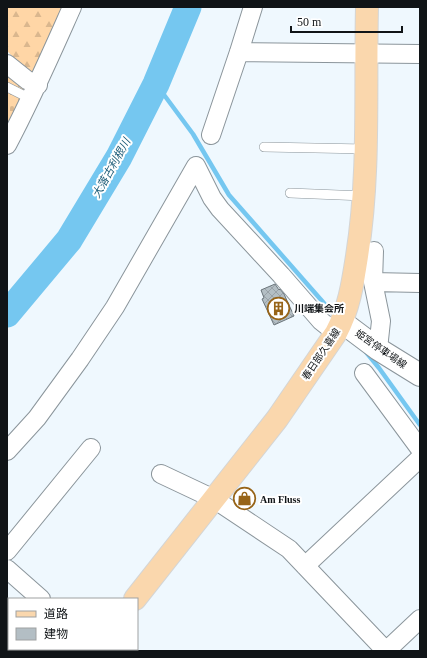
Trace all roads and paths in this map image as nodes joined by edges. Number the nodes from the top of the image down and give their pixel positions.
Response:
1 (72, 7) edge
2 (252, 7) edge
3 (368, 7) edge
4 (239, 52) junction
5 (366, 53) junction
6 (420, 54) edge
7 (7, 64) edge
8 (7, 87) edge
9 (34, 92) junction
10 (211, 135) dead end
11 (7, 145) edge
12 (264, 147) dead end
13 (366, 149) junction
14 (290, 193) dead end
15 (364, 196) junction
16 (374, 251) dead end
17 (373, 282) junction
18 (420, 283) edge
19 (339, 327) junction
20 (378, 349) junction
21 (364, 373) dead end
22 (420, 375) edge
23 (91, 448) dead end
24 (420, 449) edge
25 (7, 451) edge
26 (420, 458) edge
27 (161, 474) dead end
28 (214, 499) junction
29 (7, 551) edge
30 (305, 566) junction
31 (7, 568) edge
32 (40, 598) edge
33 (136, 598) edge
34 (420, 619) edge
35 (386, 651) edge

1 - 9 street
2 - 4 street
3 - 5 main road, 春日部久喜線
4 - 5 street
4 - 10 street
5 - 6 street
5 - 13 main road, 春日部久喜線
7 - 9 street
8 - 9 lane
9 - 11 street
12 - 13 lane
13 - 15 main road, 春日部久喜線
14 - 15 lane
15 - 19 main road, 春日部久喜線
16 - 17 street
17 - 18 street
17 - 20 street
19 - 20 main road, 姫宮停車場線
19 - 25 street
19 - 28 main road, 春日部久喜線
20 - 22 main road, 姫宮停車場線
21 - 24 street
23 - 29 street
26 - 30 street
27 - 28 street
28 - 30 street
28 - 33 main road, 春日部久喜線
30 - 35 street
31 - 32 street
34 - 35 street

